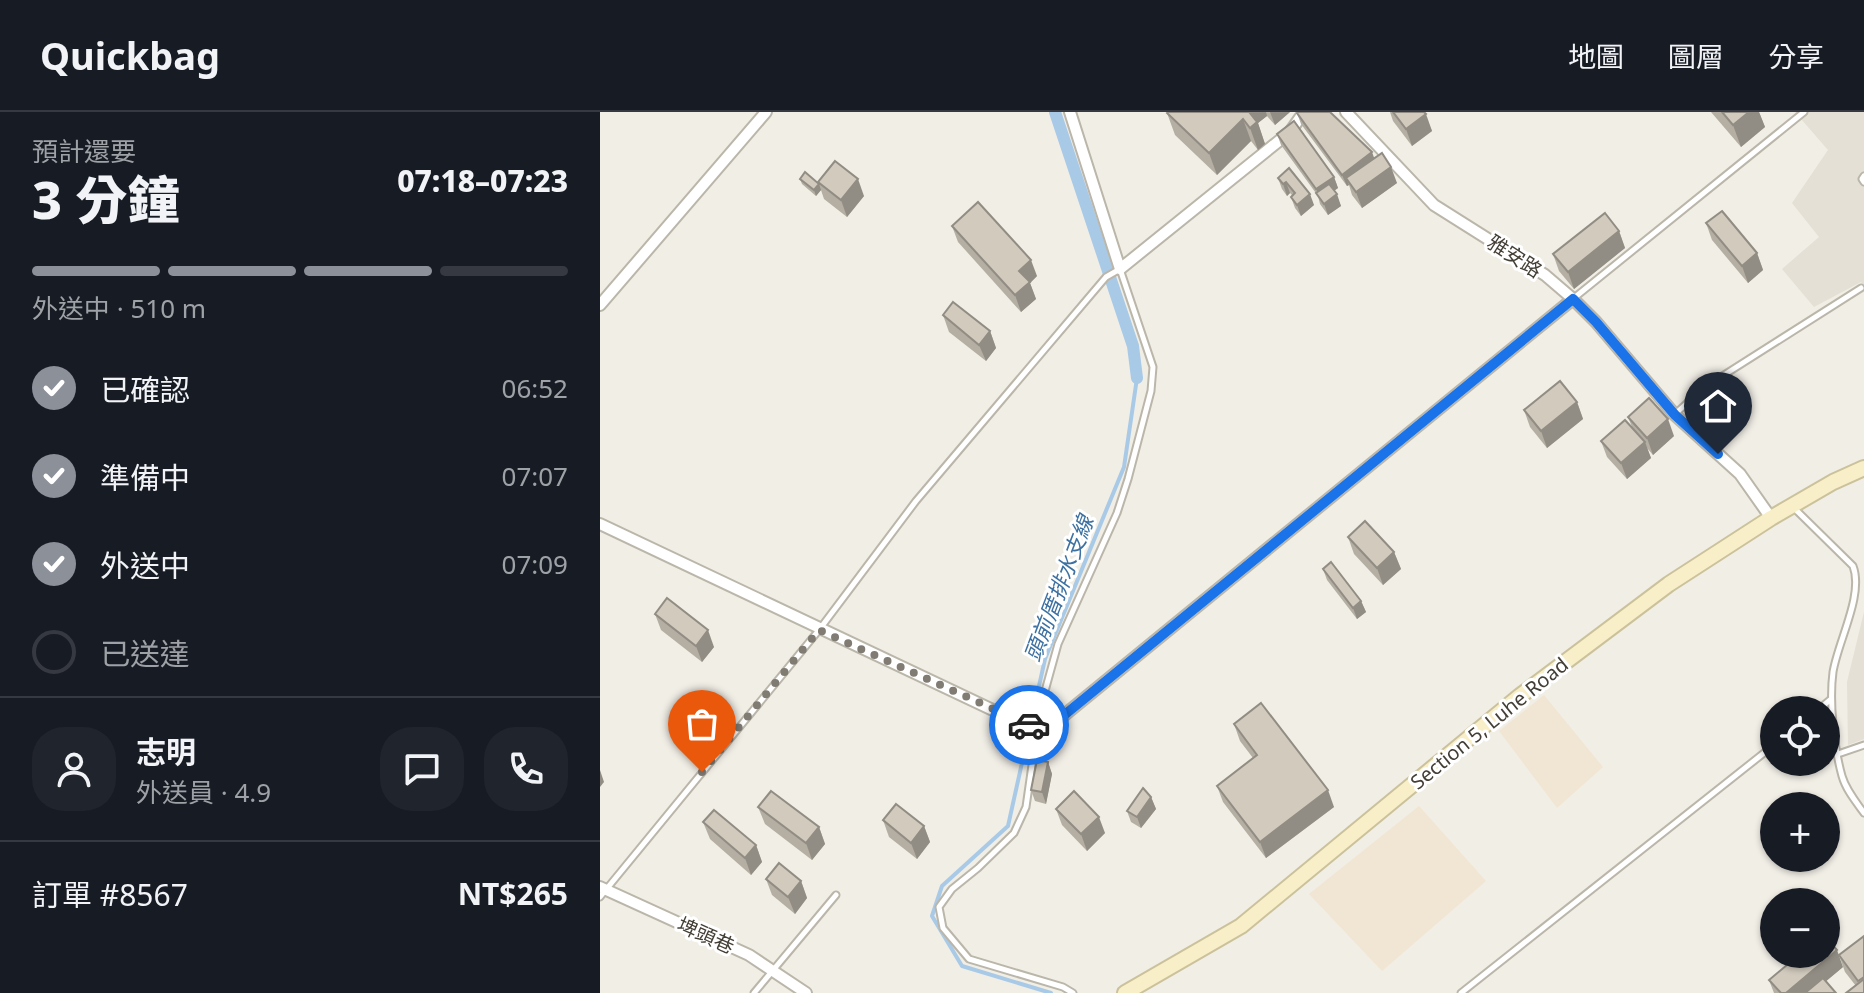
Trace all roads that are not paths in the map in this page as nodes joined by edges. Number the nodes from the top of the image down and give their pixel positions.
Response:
1 (766, 112) edge
2 (1070, 112) edge
3 (1304, 112) edge
4 (1346, 112) edge
5 (1804, 112) edge
6 (1120, 269) junction
7 (1861, 288) dead end
8 (1573, 299) junction
9 (600, 305) edge
10 (1675, 415) junction
11 (1864, 468) edge
12 (1792, 506) junction
13 (1771, 518) junction
14 (600, 524) edge
15 (819, 630) junction
16 (1831, 696) edge
17 (1039, 728) junction
18 (1864, 745) edge
19 (1840, 753) edge
20 (1760, 756) edge
21 (1840, 764) edge
22 (1864, 813) edge
23 (602, 891) edge
24 (836, 895) dead end
25 (772, 969) junction
26 (754, 993) edge
27 (806, 993) edge
28 (1073, 993) edge
29 (1125, 993) edge
30 (1461, 993) edge

1 - 9 street
2 - 6 street
3 - 6 street
4 - 8 street, 雅安路
5 - 8 lane
6 - 15 lane
6 - 17 lane
7 - 10 lane
8 - 10 street, 雅安路
8 - 17 street
10 - 13 street, 雅安路
11 - 12 main road, Section 5, Luhe Road
12 - 13 main road, Section 5, Luhe Road
12 - 16 lane
13 - 29 main road, Section 5, Luhe Road
14 - 15 street
15 - 17 street
15 - 23 lane
17 - 28 lane
18 - 19 lane
20 - 30 lane
21 - 22 lane
23 - 25 street, 埤頭巷
24 - 25 lane
25 - 26 lane
25 - 27 street, 埤頭巷

